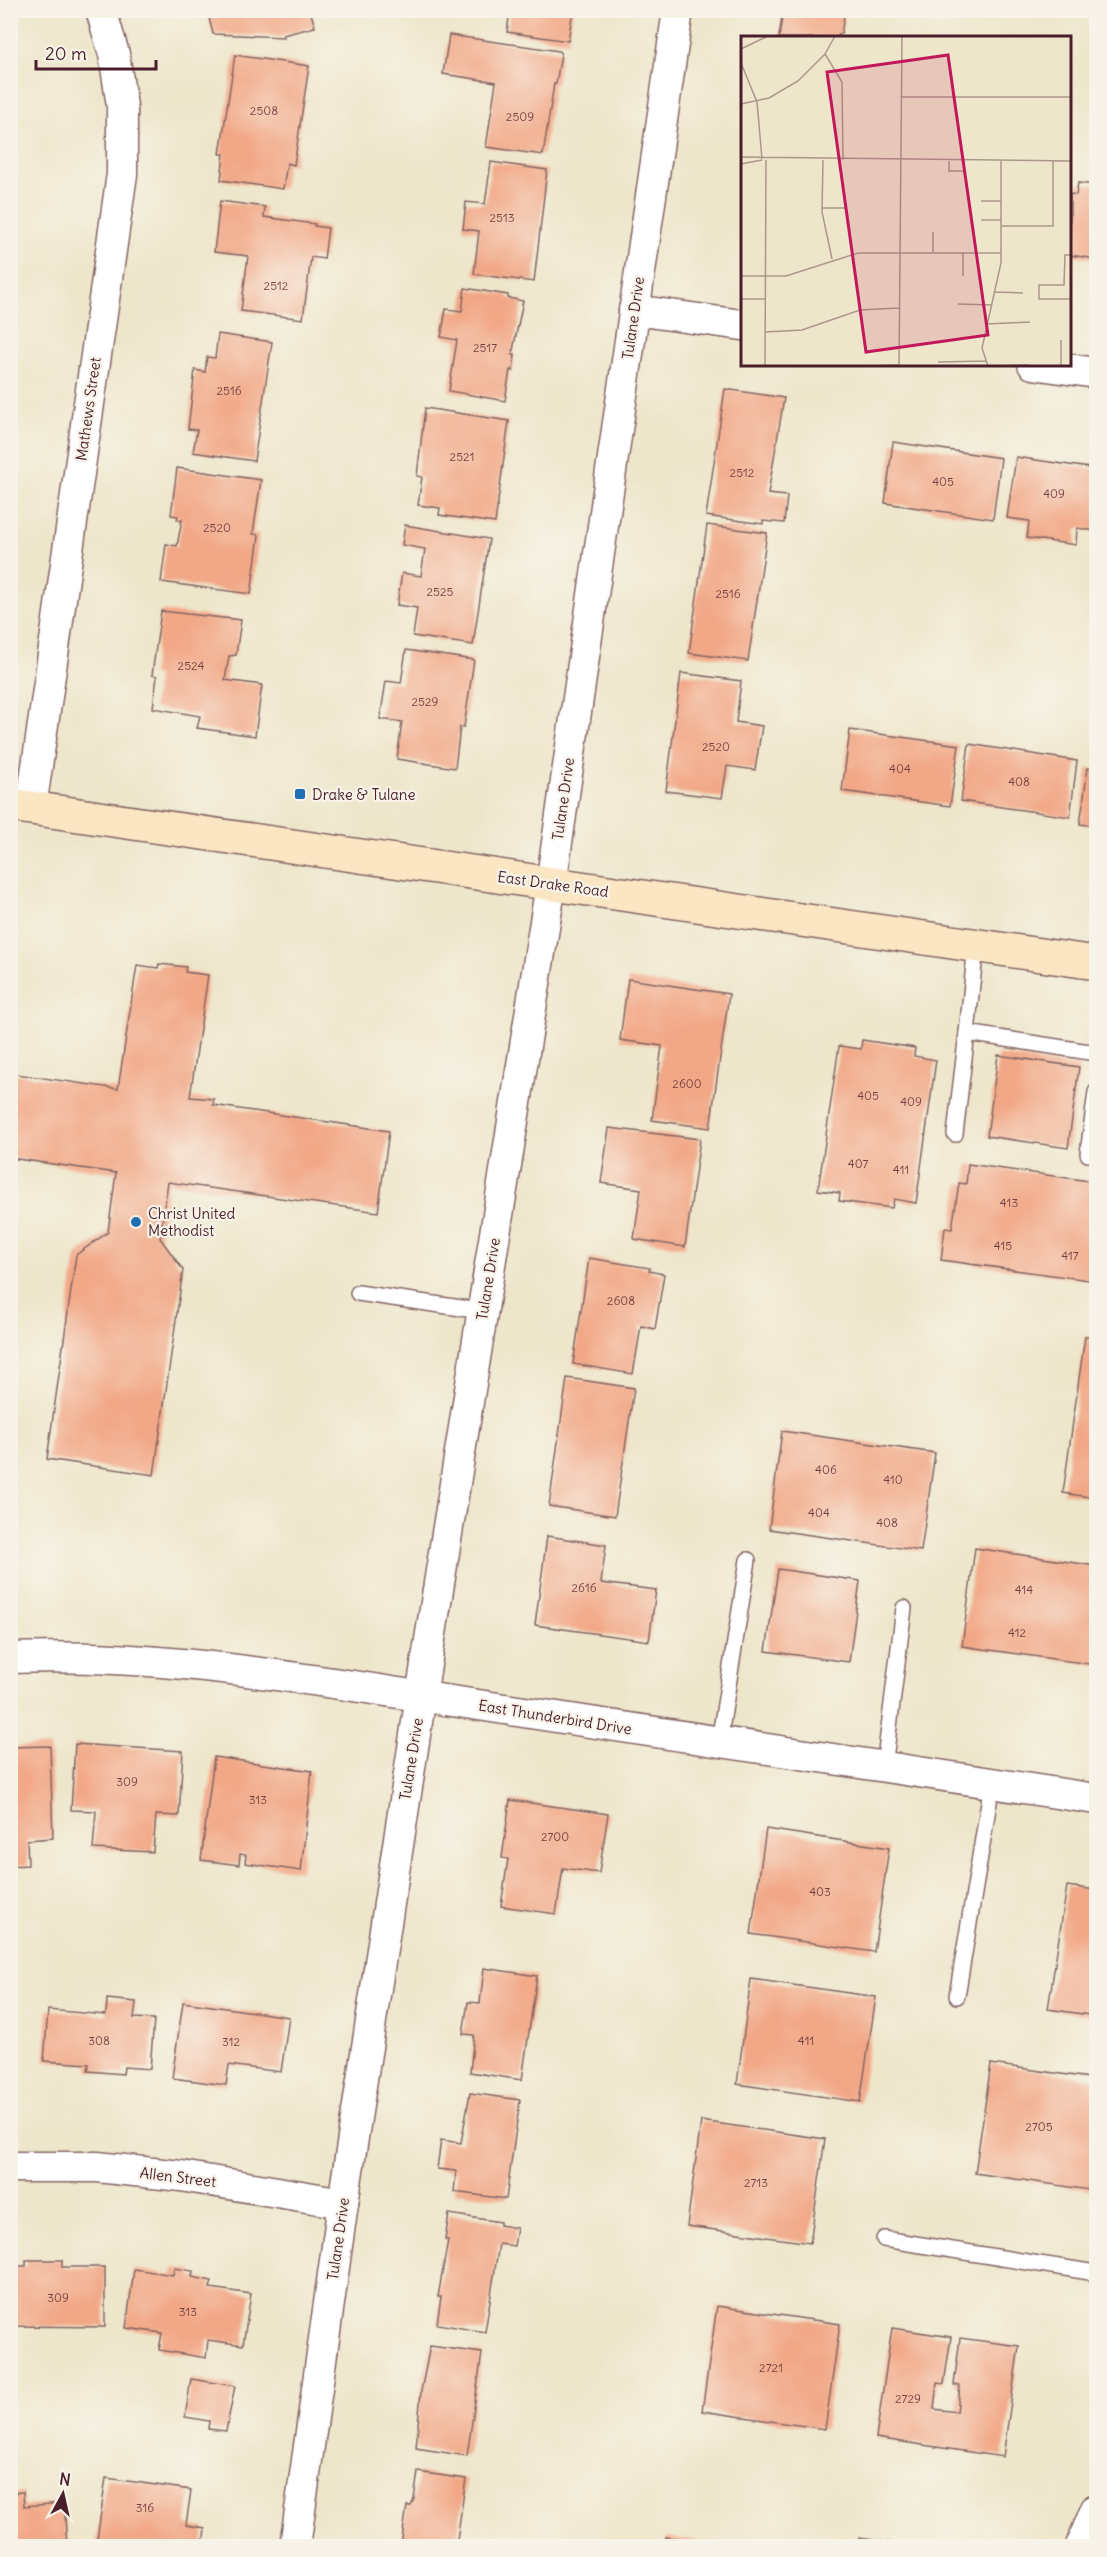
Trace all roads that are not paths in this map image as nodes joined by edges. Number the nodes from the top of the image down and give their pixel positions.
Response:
1 (101, 10) edge
2 (678, 10) edge
3 (634, 310) junction
4 (741, 325) edge
5 (1047, 366) edge
6 (1096, 373) edge
7 (21, 807) edge
8 (550, 884) junction
9 (976, 945) junction
10 (1096, 963) edge
11 (967, 1033) junction
12 (1096, 1053) edge
13 (1096, 1092) edge
14 (955, 1134) dead end
15 (1088, 1154) dead end
16 (358, 1293) dead end
17 (482, 1311) junction
18 (748, 1560) dead end
19 (904, 1608) dead end
20 (10, 1658) edge
21 (421, 1696) junction
22 (719, 1742) junction
23 (884, 1767) junction
24 (992, 1784) junction
25 (1096, 1799) edge
26 (957, 1996) dead end
27 (10, 2167) edge
28 (343, 2203) junction
29 (884, 2240) dead end
30 (1096, 2273) edge
31 (1096, 2509) edge
32 (295, 2547) edge
33 (1081, 2547) edge

1 - 7 street, Mathews Street
2 - 3 street, Tulane Drive
3 - 4 street
3 - 8 street, Tulane Drive
5 - 6 street
7 - 8 main road, East Drake Road
8 - 9 main road, East Drake Road
8 - 17 street, Tulane Drive
9 - 10 main road, East Drake Road
9 - 11 lane
11 - 12 lane
11 - 14 lane
13 - 15 lane
16 - 17 lane
17 - 21 street, Tulane Drive
18 - 22 lane
19 - 23 lane
20 - 21 street, East Thunderbird Drive
21 - 22 street, East Thunderbird Drive
21 - 28 street, Tulane Drive
22 - 23 street, East Thunderbird Drive
23 - 24 street, East Thunderbird Drive
24 - 25 street, East Thunderbird Drive
24 - 26 lane
27 - 28 street, Allen Street
28 - 32 street, Tulane Drive
29 - 30 lane
31 - 33 street

